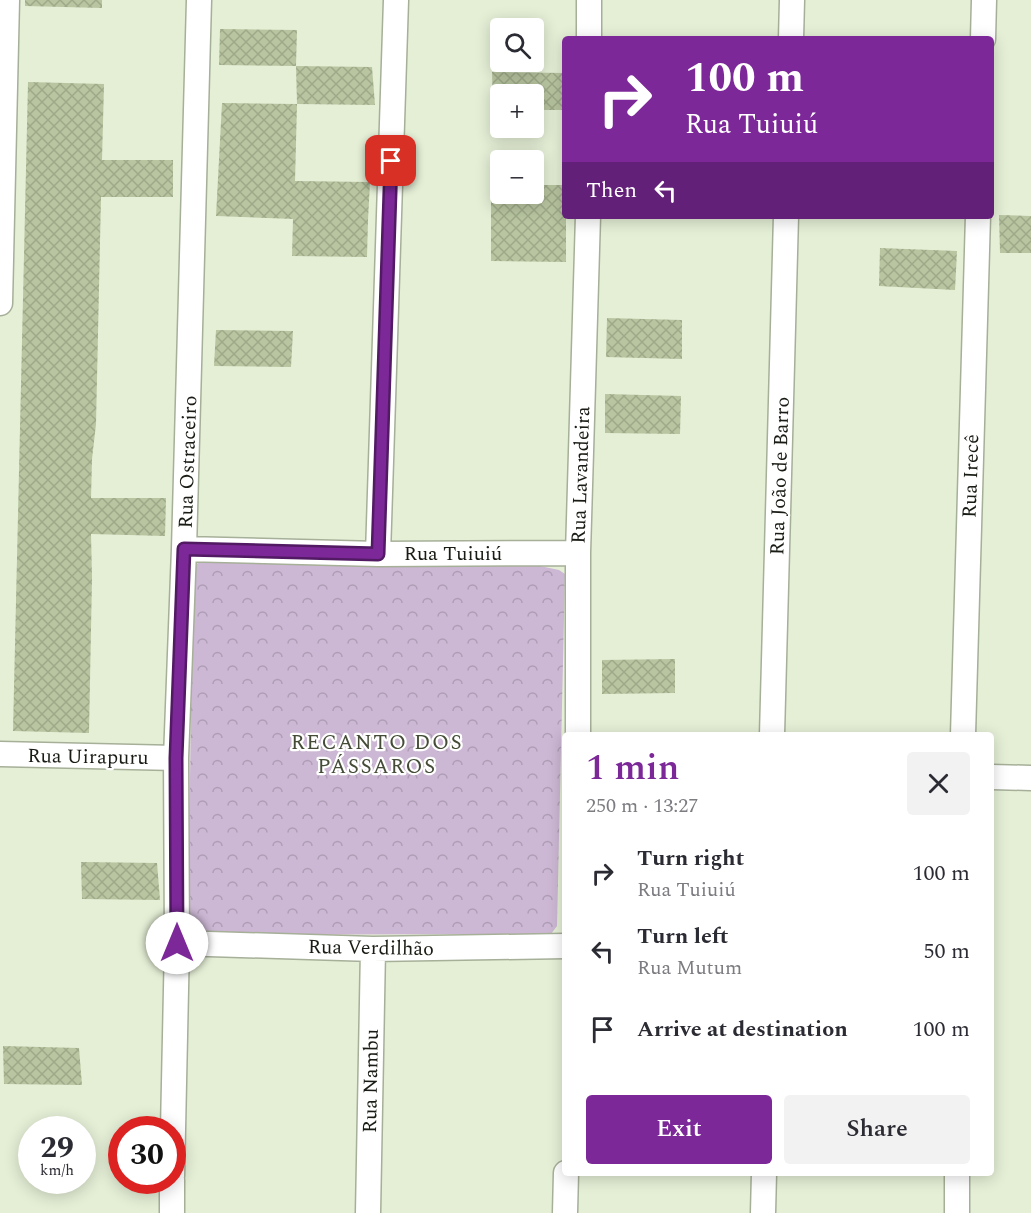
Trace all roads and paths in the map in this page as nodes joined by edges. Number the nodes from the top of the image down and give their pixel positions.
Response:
1 (7, 0) edge
2 (200, 0) edge
3 (396, 0) edge
4 (589, 0) edge
5 (792, 0) edge
6 (984, 0) edge
7 (589, 36) edge
8 (791, 36) edge
9 (983, 36) edge
10 (588, 219) edge
11 (786, 219) edge
12 (978, 219) edge
13 (0, 303) edge
14 (184, 549) junction
15 (578, 553) junction
16 (378, 554) junction
17 (578, 732) edge
18 (772, 732) edge
19 (963, 732) edge
20 (0, 754) edge
21 (176, 758) junction
22 (994, 777) edge
23 (1031, 778) edge
24 (177, 943) junction
25 (562, 946) edge
26 (373, 949) junction
27 (173, 1116) edge
28 (566, 1176) edge
29 (764, 1176) edge
30 (957, 1176) edge
31 (172, 1194) edge
32 (172, 1213) edge
33 (368, 1213) edge
34 (565, 1213) edge
35 (763, 1213) edge
36 (957, 1213) edge

1 - 13 street
2 - 14 street, Rua Ostraceiro
3 - 16 street
4 - 7 street
5 - 8 street
6 - 9 street
10 - 15 street, Rua Lavandeira
11 - 18 street, Rua João de Barro
12 - 19 street, Rua Irecê
14 - 16 street, Rua Tuiuiú
14 - 21 street, Rua Ostraceiro
15 - 16 street, Rua Tuiuiú
15 - 17 street, Rua Lavandeira
20 - 21 street, Rua Uirapuru
21 - 24 street, Rua Ostraceiro
22 - 23 street
24 - 26 street, Rua Verdilhão
24 - 27 street, Rua Ostraceiro
25 - 26 street, Rua Verdilhão
26 - 33 street, Rua Nambu
28 - 34 street
29 - 35 street
30 - 36 street
31 - 32 street

